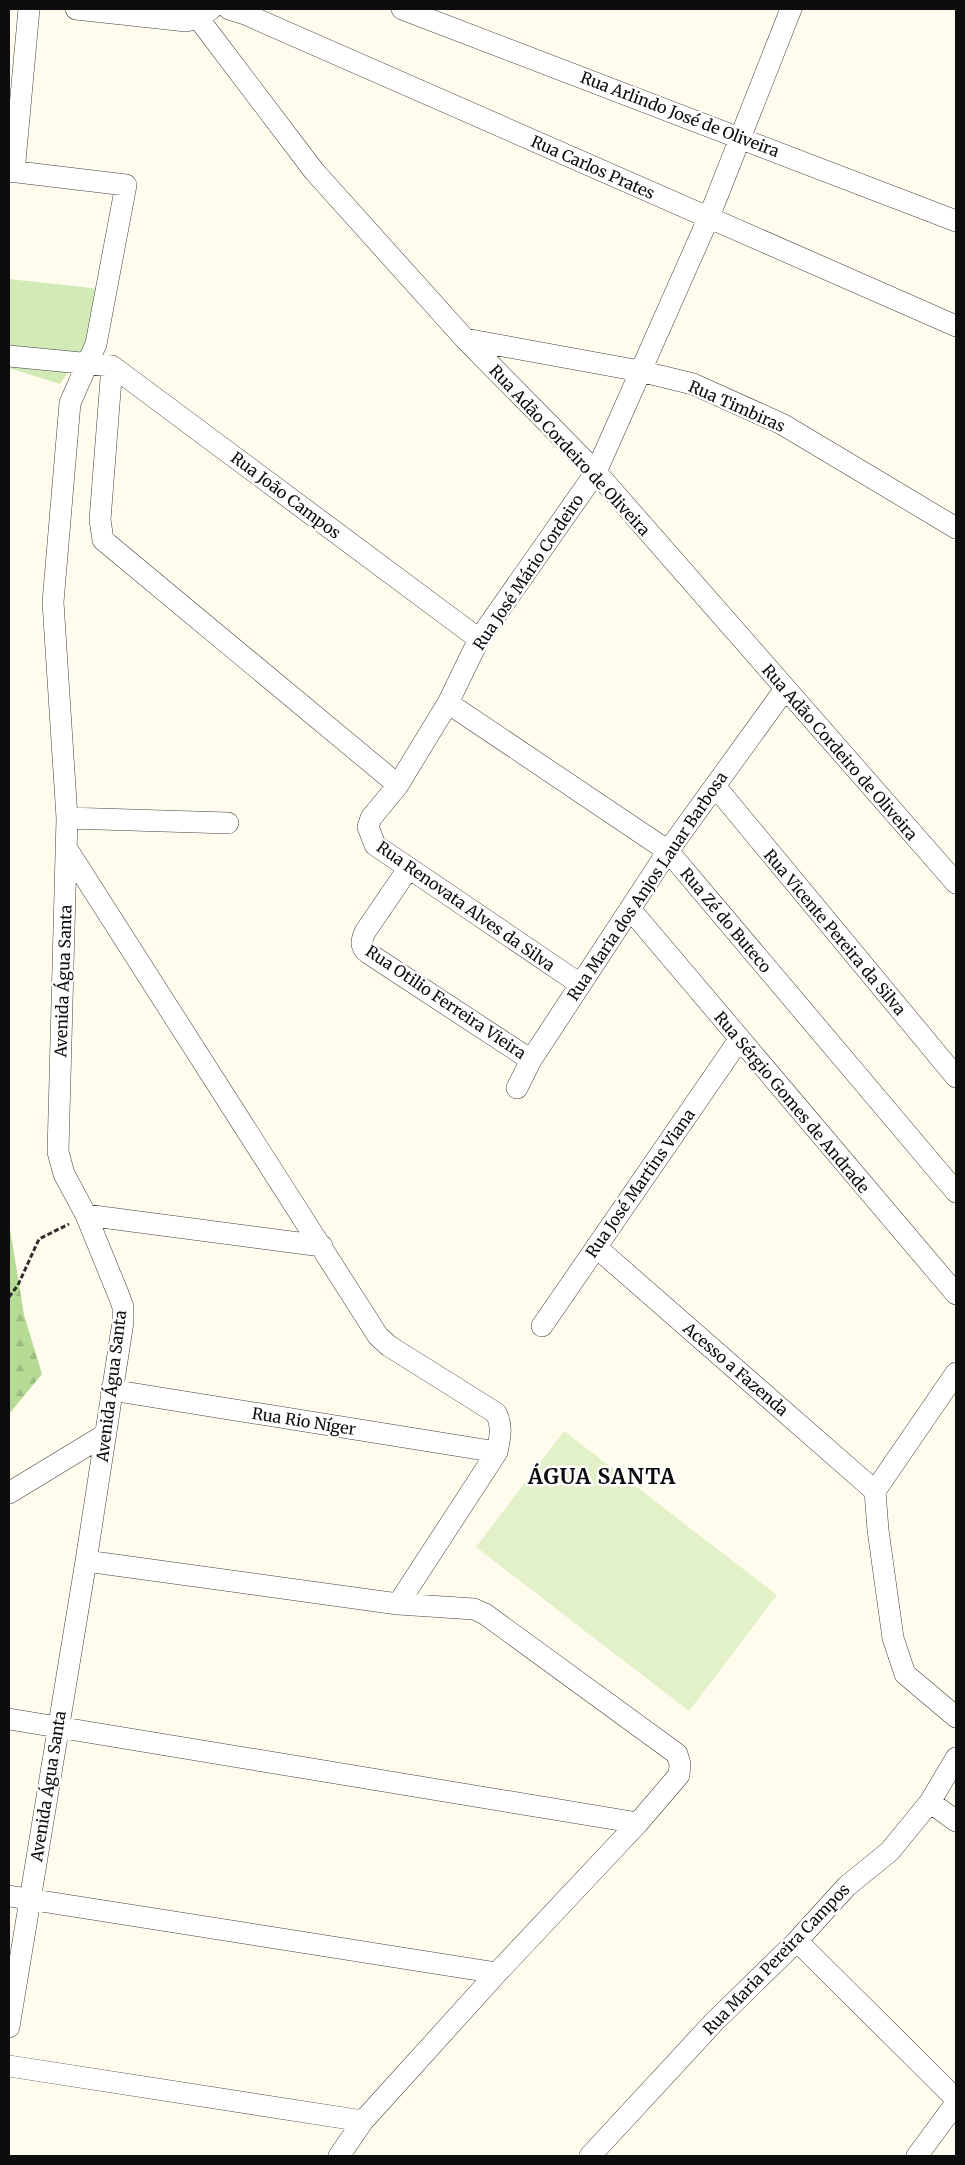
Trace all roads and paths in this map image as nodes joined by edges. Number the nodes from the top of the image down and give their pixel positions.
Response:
1 (29, 9) edge
2 (76, 9) edge
3 (402, 9) edge
4 (792, 9) edge
5 (237, 11) edge
6 (201, 12) edge
7 (741, 137) junction
8 (11, 172) edge
9 (709, 217) junction
10 (956, 221) edge
11 (956, 326) edge
12 (465, 339) junction
13 (9, 356) edge
14 (89, 364) junction
15 (112, 366) junction
16 (640, 371) junction
17 (596, 472) junction
18 (956, 528) edge
19 (479, 639) junction
20 (785, 689) junction
21 (448, 703) junction
22 (398, 785) junction
23 (714, 786) junction
24 (67, 818) junction
25 (371, 818) joint
26 (228, 823) dead end
27 (67, 849) junction
28 (668, 851) junction
29 (408, 869) junction
30 (956, 884) edge
31 (630, 909) junction
32 (580, 984) junction
33 (739, 1040) junction
34 (531, 1060) junction
35 (956, 1078) edge
36 (517, 1088) dead end
37 (956, 1192) edge
38 (86, 1215) junction
39 (322, 1246) junction
40 (596, 1247) junction
41 (956, 1294) edge
42 (9, 1297) edge
43 (542, 1326) dead end
44 (956, 1372) edge
45 (950, 1388) edge
46 (111, 1390) junction
47 (106, 1434) junction
48 (497, 1452) junction
49 (875, 1491) junction
50 (9, 1493) edge
51 (86, 1562) junction
52 (398, 1604) junction
53 (956, 1717) edge
54 (9, 1720) edge
55 (57, 1728) junction
56 (956, 1758) edge
57 (930, 1802) junction
58 (956, 1821) edge
59 (638, 1823) junction
60 (19, 1898) edge
61 (797, 1941) junction
62 (497, 1973) junction
63 (9, 2027) edge
64 (9, 2066) edge
65 (956, 2101) edge
66 (363, 2120) junction
67 (339, 2156) edge
68 (591, 2156) edge
69 (917, 2156) edge

1 - 8 street
2 - 6 street
3 - 7 street, Rua Arlindo José de Oliveira
4 - 7 street, Rua José Mário Cordeiro
5 - 9 street, Rua Carlos Prates
6 - 12 street, Rua Adão Cordeiro de Oliveira
7 - 9 street, Rua José Mário Cordeiro
7 - 10 street, Rua Arlindo José de Oliveira
8 - 14 street, Avenida Água Santa
9 - 11 street, Rua Carlos Prates
9 - 16 street, Rua José Mário Cordeiro
12 - 16 street, Rua Timbiras
12 - 17 street, Rua Adão Cordeiro de Oliveira
13 - 14 street
14 - 15 street
14 - 24 street, Avenida Água Santa
15 - 19 street, Rua João Campos
15 - 22 street
16 - 17 street, Rua José Mário Cordeiro
16 - 18 street, Rua Timbiras
17 - 19 street, Rua José Mário Cordeiro
17 - 20 street, Rua Adão Cordeiro de Oliveira
19 - 21 street, Rua José Mário Cordeiro
20 - 23 street, Rua Maria dos Anjos Lauar Barbosa
20 - 30 street, Rua Adão Cordeiro de Oliveira
21 - 22 street, Rua José Mário Cordeiro
21 - 28 street, Rua Zé do Buteco
22 - 25 street, Rua José Mário Cordeiro
23 - 28 street, Rua Maria dos Anjos Lauar Barbosa
23 - 35 street, Rua Vicente Pereira da Silva
24 - 26 street
24 - 27 street, Avenida Água Santa
25 - 29 street, Rua Renovata Alves da Silva
27 - 38 street, Avenida Água Santa
27 - 39 street
28 - 31 street, Rua Maria dos Anjos Lauar Barbosa
28 - 37 street, Rua Zé do Buteco
29 - 32 street, Rua Renovata Alves da Silva
29 - 34 street, Rua Otilio Ferreira Vieira
31 - 32 street, Rua Maria dos Anjos Lauar Barbosa
31 - 33 street, Rua Sérgio Gomes de Andrade
32 - 34 street, Rua Maria dos Anjos Lauar Barbosa
33 - 40 street, Rua José Martins Viana
33 - 41 street, Rua Sérgio Gomes de Andrade
34 - 36 street, Rua Maria dos Anjos Lauar Barbosa
38 - 39 street
38 - 42 path
38 - 46 street, Avenida Água Santa
39 - 48 street
40 - 43 street, Rua José Martins Viana
40 - 49 street, Acesso a Fazenda
44 - 45 street
45 - 49 street
46 - 47 street, Avenida Água Santa
46 - 48 street, Rua Rio Níger
47 - 50 street
47 - 51 street, Avenida Água Santa
48 - 52 street
49 - 53 street
51 - 52 street
51 - 55 street, Avenida Água Santa
52 - 59 street
54 - 55 street
55 - 59 street
55 - 60 street, Avenida Água Santa
56 - 57 street, Rua Maria Pereira Campos
57 - 58 street
57 - 61 street, Rua Maria Pereira Campos
59 - 62 street
60 - 62 street
60 - 63 street, Avenida Água Santa
61 - 65 street
61 - 68 street, Rua Maria Pereira Campos
62 - 66 street
64 - 66 street
65 - 69 street
66 - 67 street

